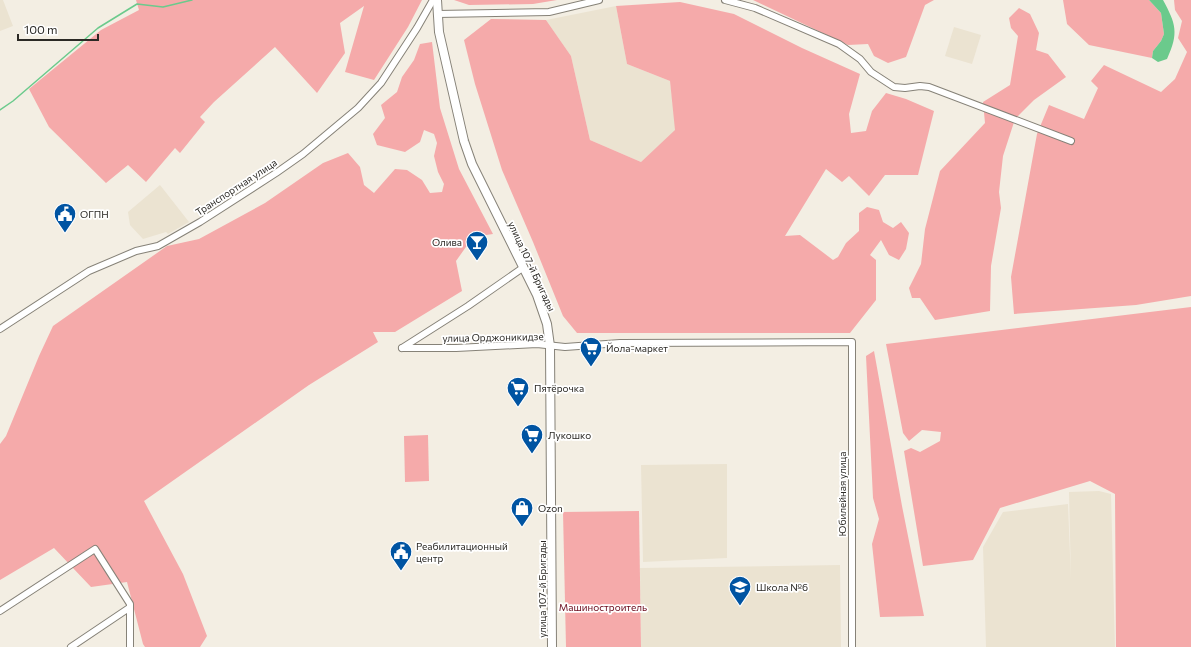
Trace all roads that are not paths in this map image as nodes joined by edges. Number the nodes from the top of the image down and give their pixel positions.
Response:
1 (433, 0) edge
2 (437, 0) edge
3 (599, 0) edge
4 (725, 0) edge
5 (436, 14) junction
6 (1071, 141) dead end
7 (524, 267) junction
8 (0, 329) edge
9 (852, 342) joint
10 (550, 346) junction
11 (129, 608) junction
12 (0, 611) edge
13 (71, 647) edge
14 (130, 647) edge
15 (552, 647) edge
16 (852, 647) edge

1 - 8 street, Транспортная улица
2 - 5 main road, улица 107-й Бригады
3 - 5 street
4 - 6 street
5 - 7 main road, улица 107-й Бригады
7 - 10 main road, улица 107-й Бригады
7 - 10 street, улица Орджоникидзе
9 - 10 street, улица Орджоникидзе
9 - 16 street, Юбилейная улица
10 - 15 main road, улица 107-й Бригады
11 - 12 street
11 - 13 street
11 - 14 street

